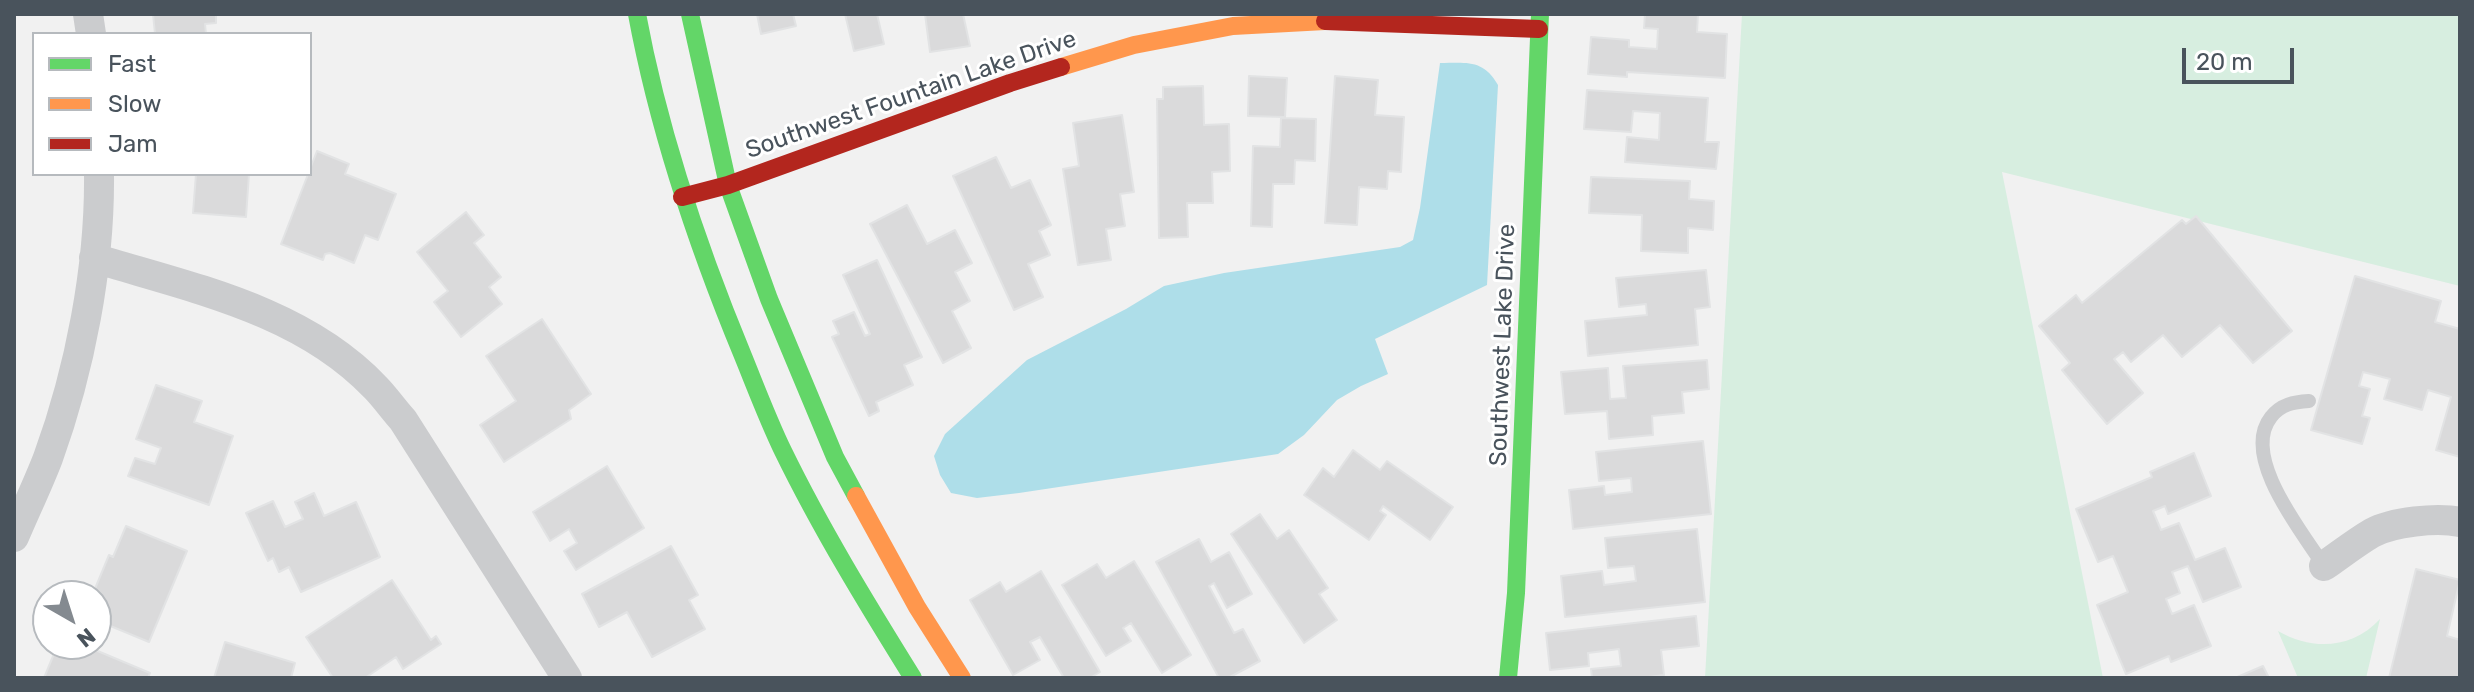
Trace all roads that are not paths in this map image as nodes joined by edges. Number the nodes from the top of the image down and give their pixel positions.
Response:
1 (637, 14) edge
2 (690, 14) edge
3 (1539, 22) edge
4 (99, 176) edge
5 (728, 185) junction
6 (682, 197) junction
7 (94, 258) junction
8 (2309, 401) dead end
9 (2460, 522) edge
10 (14, 537) edge
11 (2324, 566) joint
12 (567, 678) edge
13 (913, 678) edge
14 (962, 678) edge
15 (1508, 678) edge

1 - 6 street
2 - 5 street
3 - 5 street, Southwest Fountain Lake Drive
3 - 15 street, Southwest Lake Drive
4 - 7 street
5 - 6 street, Southwest Fountain Lake Drive
5 - 14 street
6 - 13 street
7 - 10 street
7 - 12 street
8 - 11 lane
9 - 11 street

